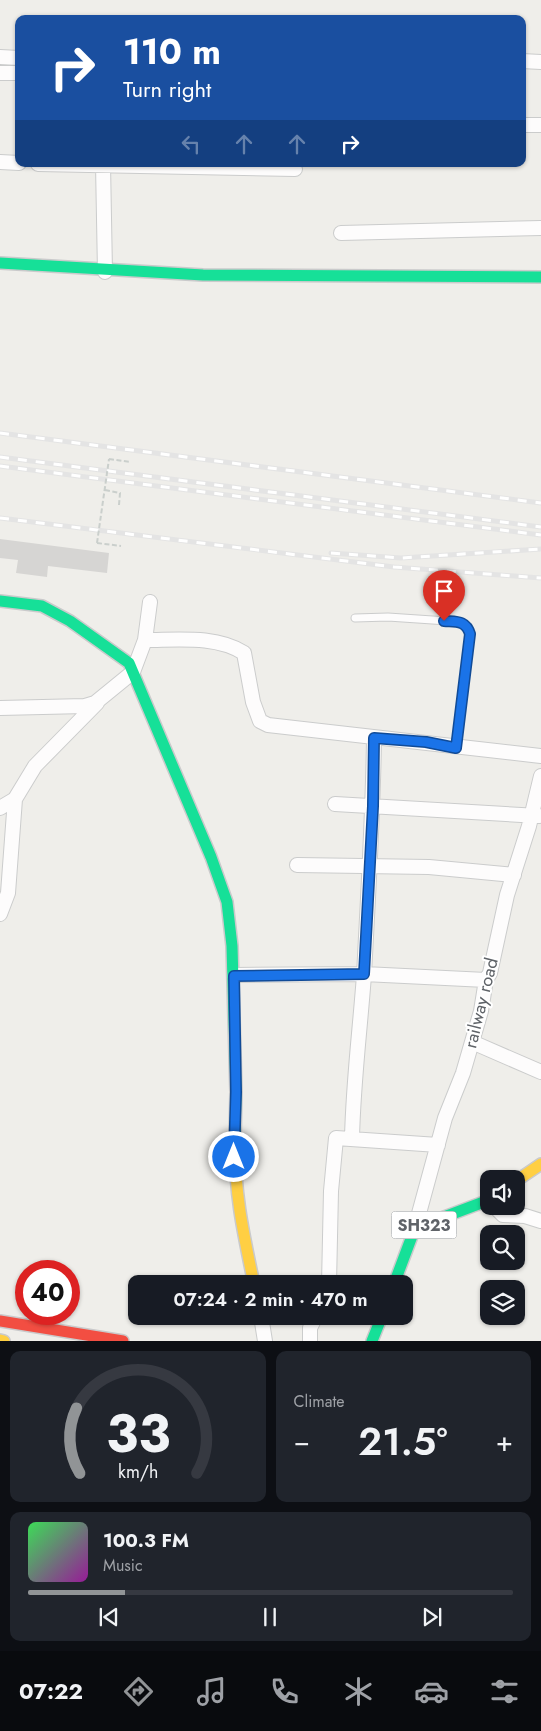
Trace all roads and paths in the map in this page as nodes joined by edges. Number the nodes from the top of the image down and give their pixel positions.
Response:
1 (0, 57) edge
2 (15, 58) edge
3 (526, 61) edge
4 (541, 62) edge
5 (0, 73) edge
6 (15, 73) edge
7 (526, 125) edge
8 (541, 126) edge
9 (0, 162) edge
10 (15, 163) edge
11 (103, 167) edge
12 (200, 167) edge
13 (296, 169) dead end
14 (541, 228) edge
15 (341, 233) dead end
16 (0, 263) edge
17 (105, 272) junction
18 (541, 277) edge
19 (131, 462) dead end
20 (104, 490) junction
21 (118, 505) dead end
22 (121, 546) dead end
23 (0, 601) edge
24 (150, 602) dead end
25 (355, 618) dead end
26 (145, 640) junction
27 (134, 672) junction
28 (106, 694) junction
29 (0, 708) edge
30 (374, 738) junction
31 (456, 748) junction
32 (541, 756) edge
33 (541, 776) edge
34 (15, 799) junction
35 (335, 804) dead end
36 (373, 806) junction
37 (0, 808) edge
38 (536, 815) edge
39 (297, 865) dead end
40 (369, 865) junction
41 (514, 875) junction
42 (0, 914) edge
43 (364, 974) junction
44 (234, 976) junction
45 (486, 980) junction
46 (472, 1042) junction
47 (541, 1072) edge
48 (352, 1139) junction
49 (438, 1145) junction
50 (541, 1164) edge
51 (525, 1175) edge
52 (480, 1206) edge
53 (503, 1215) edge
54 (541, 1221) edge
55 (416, 1228) junction
56 (252, 1275) edge
57 (329, 1275) edge
58 (398, 1275) edge
59 (0, 1321) edge
60 (262, 1325) edge
61 (312, 1325) edge
62 (378, 1325) edge
63 (105, 1339) edge
64 (0, 1340) edge
65 (4, 1341) edge
66 (123, 1341) edge
67 (265, 1341) edge
68 (310, 1341) edge
69 (372, 1341) edge

1 - 2 street
3 - 4 street
5 - 6 street
7 - 8 street
9 - 10 street
11 - 17 street
12 - 13 street
14 - 15 street
16 - 17 street
17 - 18 street
19 - 20 path, bridge
20 - 21 path
20 - 22 path, bridge
23 - 27 street
24 - 26 street
25 - 31 lane
26 - 27 street
26 - 30 street
27 - 28 street
27 - 44 street
28 - 29 street
28 - 34 street
30 - 31 street
30 - 36 street
31 - 32 street
33 - 38 street, railway road
34 - 37 street
34 - 42 street
35 - 36 street
36 - 38 street
36 - 40 street
38 - 41 street, railway road
39 - 40 street
40 - 41 street
40 - 43 street
41 - 45 street, railway road
43 - 44 street
43 - 45 street
43 - 48 street
44 - 56 street
45 - 46 street, railway road
46 - 47 street
46 - 49 street, railway road
48 - 49 street
48 - 57 street
49 - 55 street, railway road
50 - 51 street
52 - 55 street, SH323
53 - 54 street
55 - 58 street, SH323
59 - 63 street
60 - 67 street
61 - 68 street
62 - 69 street
63 - 66 street
64 - 65 street

